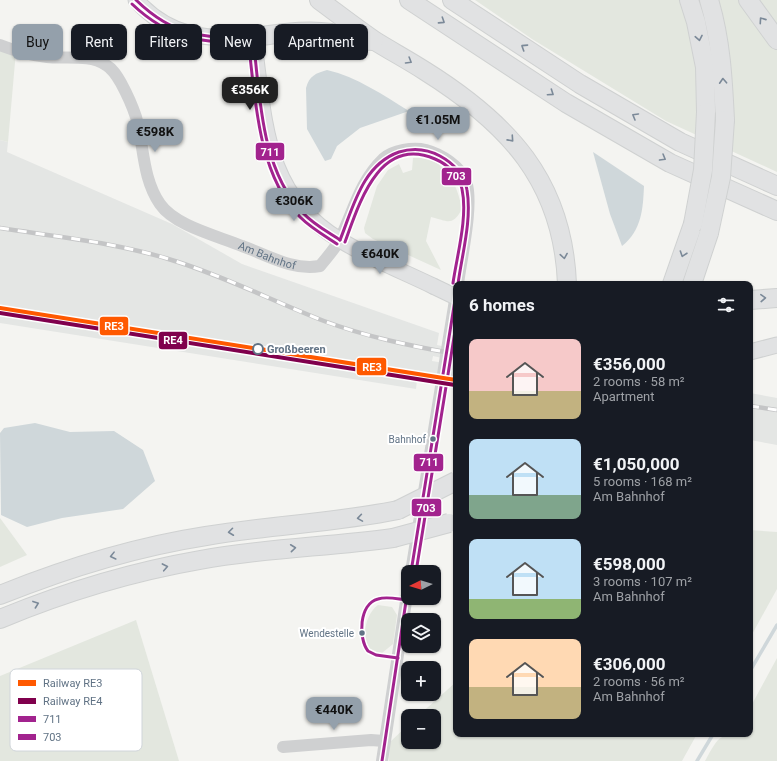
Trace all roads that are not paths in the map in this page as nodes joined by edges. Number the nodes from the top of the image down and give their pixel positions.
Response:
1 (136, 0) edge
2 (319, 0) edge
3 (409, 0) edge
4 (452, 0) edge
5 (465, 0) edge
6 (689, 0) edge
7 (709, 0) edge
8 (748, 0) edge
9 (482, 20) junction
10 (266, 35) edge
11 (210, 38) edge
12 (777, 40) edge
13 (375, 41) junction
14 (0, 45) edge
15 (256, 60) edge
16 (777, 186) edge
17 (777, 211) edge
18 (340, 240) junction
19 (458, 281) edge
20 (567, 281) edge
21 (673, 281) edge
22 (693, 281) edge
23 (453, 295) edge
24 (777, 298) edge
25 (753, 300) edge
26 (453, 314) edge
27 (777, 345) edge
28 (753, 351) edge
29 (453, 483) edge
30 (453, 497) edge
31 (398, 510) junction
32 (452, 521) edge
33 (412, 565) edge
34 (0, 595) edge
35 (406, 605) edge
36 (0, 619) edge
37 (384, 741) junction
38 (283, 747) dead end
39 (382, 761) edge

1 - 11 main road
2 - 13 highway
3 -> 17 highway
4 - 9 highway
5 - 9 highway
6 -> 21 highway, bridge
22 -> 7 highway, bridge
12 -> 8 highway
16 -> 9 highway
10 - 13 highway
13 -> 20 highway
14 - 18 street, Am Bahnhof
15 - 18 main road
18 - 19 street, Am Bahnhof
18 - 23 main road, bridge
25 -> 24 highway
26 - 33 street
27 - 28 main road
29 - 31 highway, bridge
30 - 31 highway
31 -> 34 highway
36 -> 32 highway, bridge
35 - 37 street
37 - 38 street
37 - 39 street

